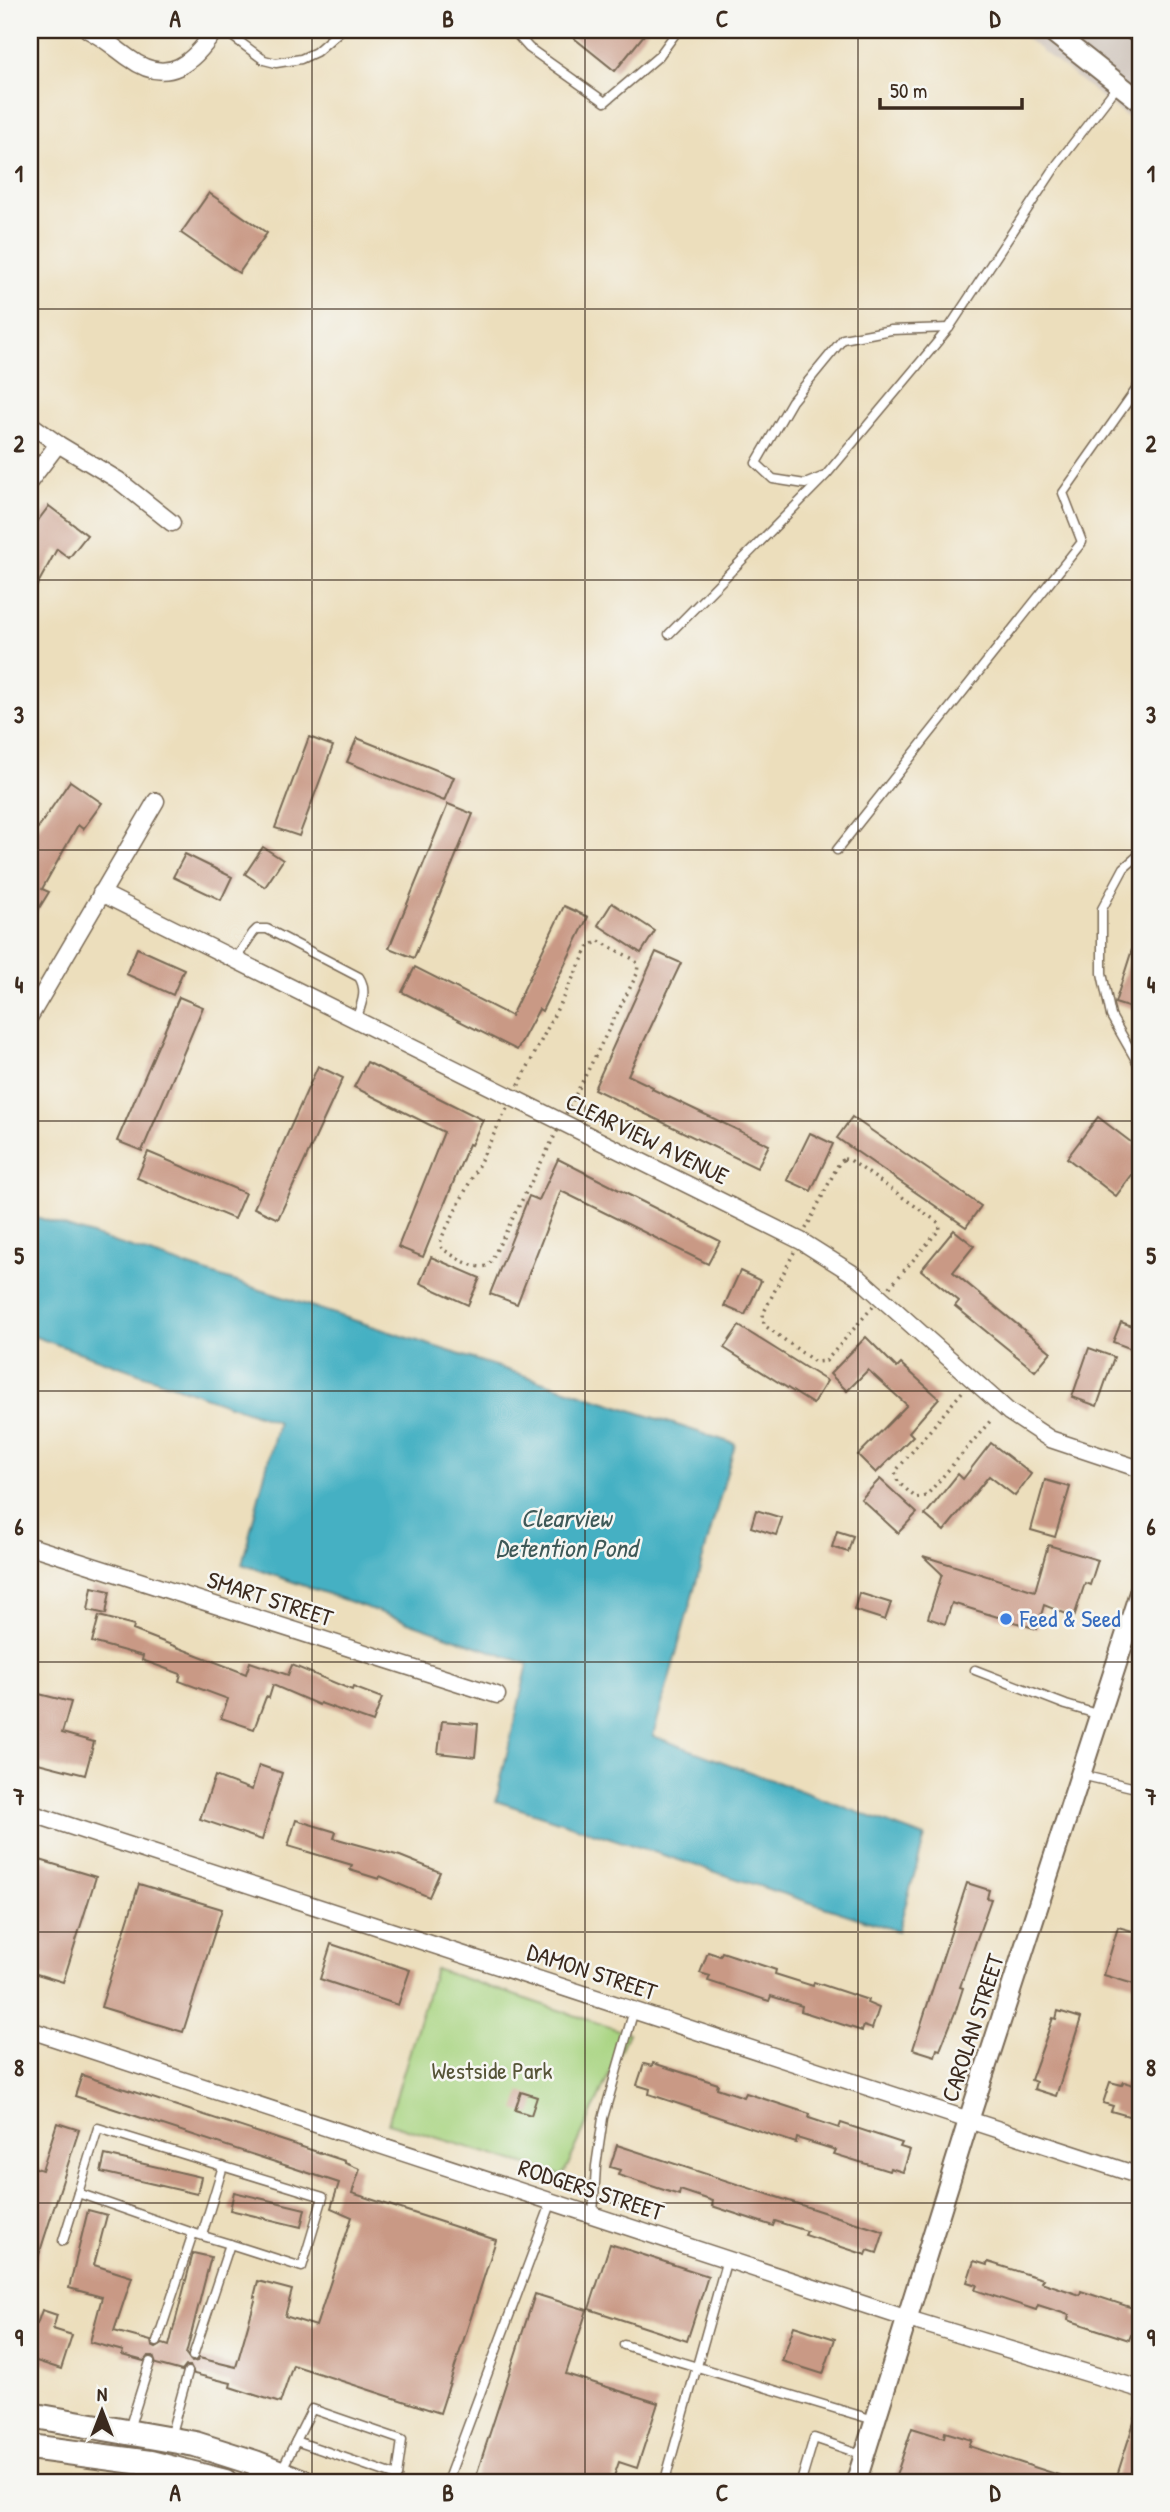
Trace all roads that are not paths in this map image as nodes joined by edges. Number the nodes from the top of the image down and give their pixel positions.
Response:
1 (88, 30) edge
2 (215, 30) edge
3 (224, 30) edge
4 (341, 30) edge
5 (513, 30) edge
6 (678, 30) edge
7 (1050, 30) edge
8 (1119, 85) junction
9 (1140, 101) edge
10 (949, 328) junction
11 (1140, 384) edge
12 (30, 424) edge
13 (58, 444) junction
14 (826, 475) junction
15 (30, 481) edge
16 (172, 523) dead end
17 (669, 634) dead end
18 (156, 801) dead end
19 (837, 850) dead end
20 (1140, 854) edge
21 (101, 893) junction
22 (235, 960) junction
23 (30, 1016) edge
24 (356, 1020) junction
25 (1140, 1067) edge
26 (1140, 1469) edge
27 (30, 1546) edge
28 (1140, 1591) edge
29 (1137, 1613) edge
30 (975, 1670) dead end
31 (497, 1695) dead end
32 (1100, 1715) junction
33 (1080, 1776) junction
34 (1140, 1789) edge
35 (30, 1813) edge
36 (635, 2010) junction
37 (31, 2035) edge
38 (969, 2119) junction
39 (223, 2166) junction
40 (1140, 2176) edge
41 (78, 2193) junction
42 (552, 2201) junction
43 (593, 2215) junction
44 (197, 2234) junction
45 (63, 2241) dead end
46 (230, 2244) junction
47 (727, 2259) junction
48 (905, 2318) junction
49 (157, 2342) dead end
50 (624, 2345) dead end
51 (193, 2356) dead end
52 (150, 2362) dead end
53 (697, 2367) junction
54 (188, 2372) dead end
55 (1140, 2389) edge
56 (30, 2415) edge
57 (874, 2420) junction
58 (128, 2431) junction
59 (170, 2438) junction
60 (296, 2441) junction
61 (30, 2448) edge
62 (864, 2455) junction
63 (280, 2472) junction
64 (396, 2479) edge
65 (225, 2482) edge
66 (303, 2482) edge
67 (447, 2482) edge
68 (667, 2482) edge
69 (801, 2482) edge
70 (856, 2482) edge

1 - 2 street
3 - 4 lane
5 - 6 lane
7 - 8 street
8 - 9 street
8 - 10 lane
10 - 14 lane
10 - 14 lane
11 - 19 lane
12 - 13 street
13 - 15 street
13 - 16 street
14 - 17 lane
18 - 21 street
20 - 25 lane
21 - 22 street, CLEARVIEW AVENUE
21 - 23 street
22 - 24 street, CLEARVIEW AVENUE
22 - 24 lane
24 - 26 street, CLEARVIEW AVENUE
27 - 31 street, SMART STREET
28 - 29 street, CAROLAN STREET
29 - 32 street, CAROLAN STREET
30 - 32 lane
32 - 33 street, CAROLAN STREET
33 - 34 lane
33 - 38 street, CAROLAN STREET
35 - 36 street, DAMON STREET
36 - 38 street, DAMON STREET
36 - 43 lane
37 - 42 street, RODGERS STREET
38 - 40 street, DAMON STREET
38 - 48 street, CAROLAN STREET
39 - 41 lane
39 - 44 lane
39 - 46 lane
41 - 44 lane
41 - 45 lane
42 - 43 street, RODGERS STREET
42 - 67 lane
43 - 47 street, RODGERS STREET
44 - 46 lane
44 - 49 lane
46 - 51 lane
47 - 48 street, RODGERS STREET
47 - 53 lane
48 - 55 street, RODGERS STREET
48 - 57 street, CAROLAN STREET
50 - 53 lane
52 - 58 lane
53 - 57 lane
53 - 68 lane
54 - 59 lane
56 - 58 main road
57 - 62 street, CAROLAN STREET
58 - 59 main road
59 - 63 main road
60 - 63 lane
60 - 64 lane
60 - 64 lane
61 - 65 main road
62 - 69 lane
62 - 70 street, CAROLAN STREET
63 - 66 main road

